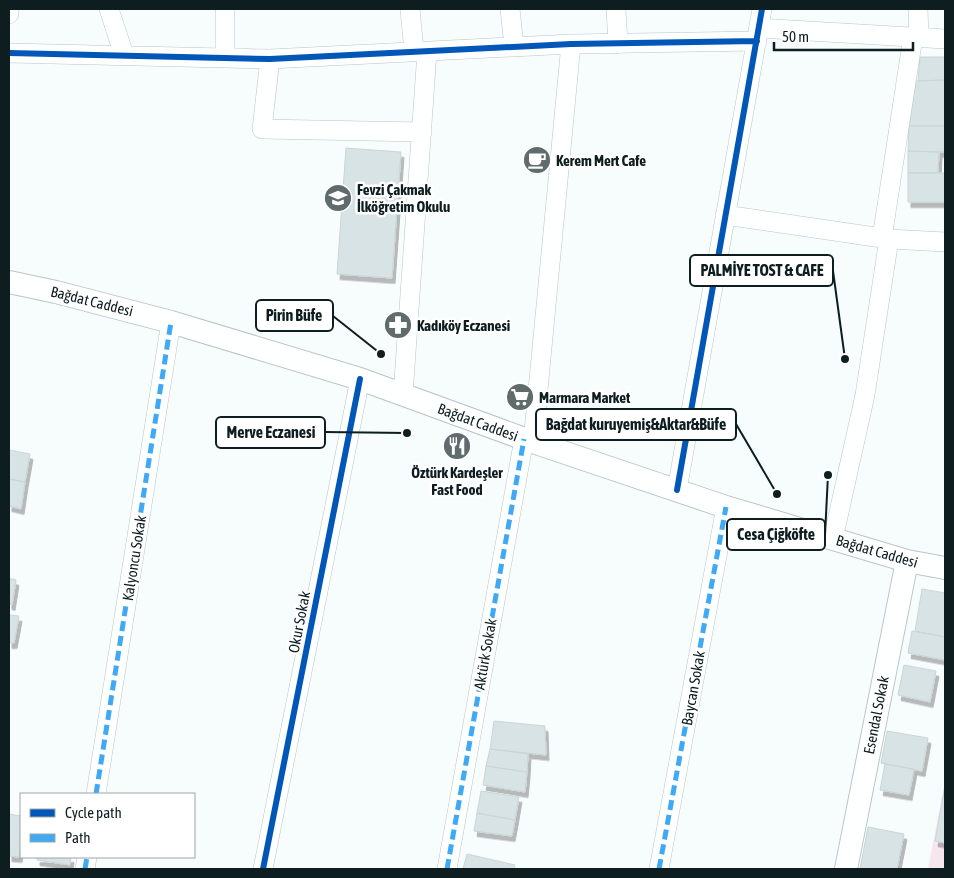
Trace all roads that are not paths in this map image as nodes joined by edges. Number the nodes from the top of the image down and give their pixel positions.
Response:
1 (9, 9) edge
2 (109, 9) edge
3 (225, 9) edge
4 (410, 9) edge
5 (510, 9) edge
6 (616, 9) edge
7 (762, 9) edge
8 (918, 9) edge
9 (9, 14) edge
10 (758, 34) junction
11 (916, 37) junction
12 (945, 38) edge
13 (571, 44) junction
14 (618, 44) junction
15 (514, 46) junction
16 (421, 52) junction
17 (9, 53) edge
18 (124, 55) junction
19 (225, 58) junction
20 (270, 59) junction
21 (422, 132) junction
22 (725, 215) junction
23 (885, 239) junction
24 (945, 242) edge
25 (9, 282) edge
26 (171, 322) junction
27 (360, 379) junction
28 (403, 395) junction
29 (529, 441) junction
30 (677, 490) junction
31 (726, 507) junction
32 (833, 539) junction
33 (907, 561) junction
34 (945, 568) edge
35 (96, 793) edge
36 (263, 869) edge
37 (447, 869) edge
38 (659, 869) edge
39 (846, 869) edge

1 - 9 street
2 - 18 street
3 - 19 street
4 - 16 street
5 - 15 street
6 - 14 street
7 - 10 street
8 - 11 street
10 - 11 street
10 - 14 street
10 - 22 street
11 - 12 street
11 - 23 street
13 - 14 street
13 - 15 street
13 - 29 street, Aktürk Sokak
15 - 16 street
16 - 20 street
16 - 21 street
17 - 18 street
18 - 19 street
19 - 20 street
20 - 21 street
21 - 28 street
22 - 23 street
22 - 30 street
23 - 24 street
23 - 32 street
25 - 26 main road, Bağdat Caddesi
26 - 27 main road, Bağdat Caddesi
26 - 35 street, Kalyoncu Sokak
27 - 28 main road, Bağdat Caddesi
27 - 36 street, Okur Sokak
28 - 29 main road, Bağdat Caddesi
29 - 30 main road, Bağdat Caddesi
29 - 37 street, Aktürk Sokak
30 - 31 main road, Bağdat Caddesi
31 - 32 main road, Bağdat Caddesi
31 - 38 street, Baycan Sokak
32 - 33 main road, Bağdat Caddesi
33 - 34 main road, Bağdat Caddesi
33 - 39 main road, Esendal Sokak

